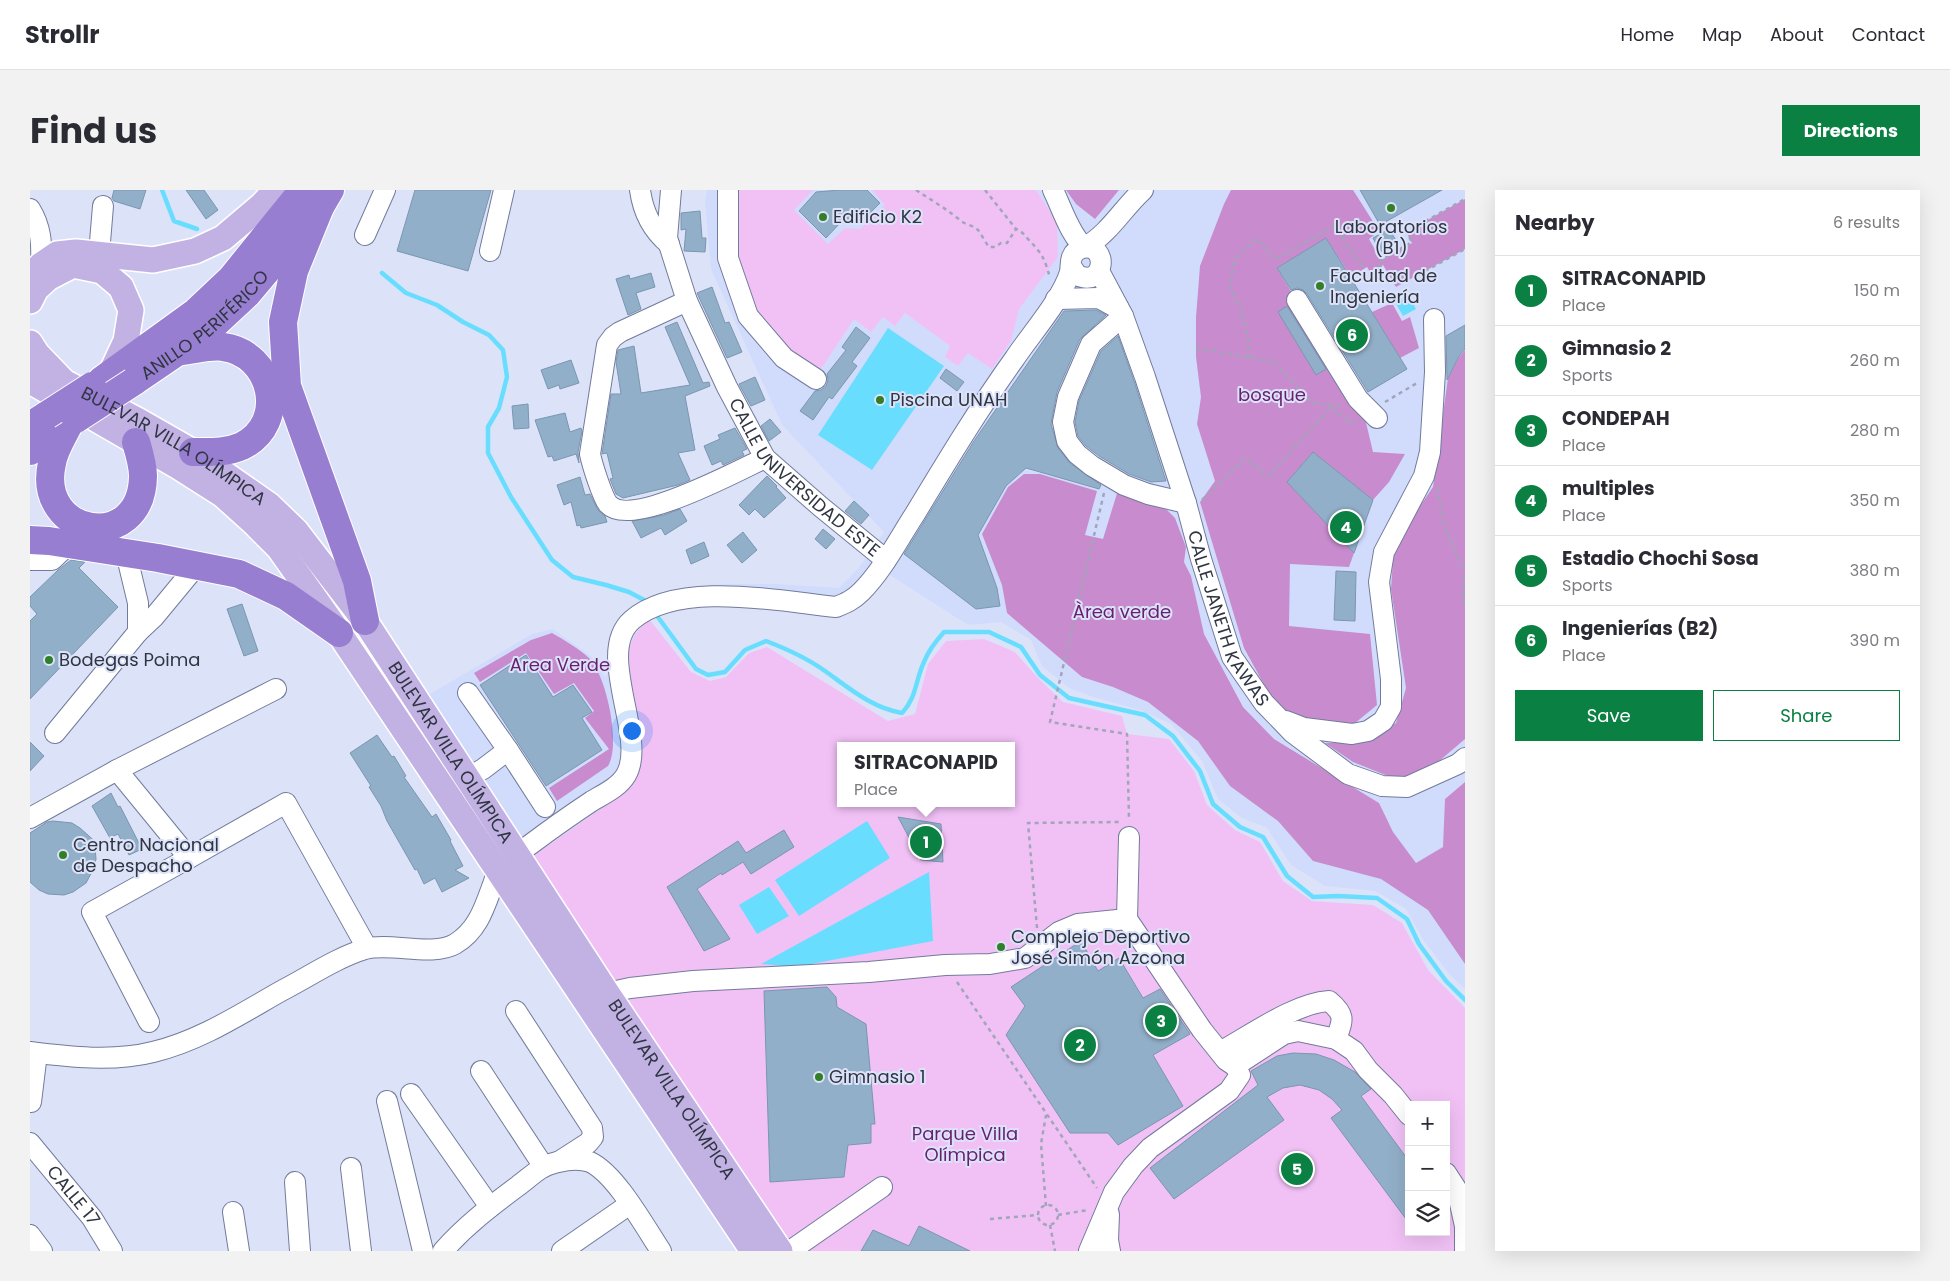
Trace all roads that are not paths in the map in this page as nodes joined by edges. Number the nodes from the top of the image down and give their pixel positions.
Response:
1 (385, 190) edge
2 (504, 190) edge
3 (640, 190) edge
4 (670, 190) edge
5 (728, 190) edge
6 (1053, 190) edge
7 (1143, 190) edge
8 (266, 195) edge
9 (318, 196) edge
10 (103, 206) dead end
11 (30, 209) edge
12 (365, 235) dead end
13 (669, 244) junction
14 (490, 250) dead end
15 (99, 254) junction
16 (1084, 260) junction
17 (36, 271) edge
18 (1056, 299) junction
19 (687, 300) junction
20 (1297, 300) dead end
21 (30, 301) edge
22 (1121, 312) junction
23 (1434, 319) dead end
24 (30, 343) edge
25 (179, 351) junction
26 (30, 376) edge
27 (115, 378) junction
28 (816, 379) dead end
29 (1370, 415) road end
30 (55, 421) edge
31 (136, 442) junction
32 (30, 451) edge
33 (193, 452) junction
34 (765, 458) junction
35 (1193, 502) junction
36 (30, 540) edge
37 (69, 544) junction
38 (126, 552) junction
39 (30, 560) edge
40 (886, 560) junction
41 (197, 565) junction
42 (365, 621) junction
43 (138, 632) junction
44 (339, 633) junction
45 (276, 689) dead end
46 (468, 693) dead end
47 (1278, 718) junction
48 (55, 734) dead end
49 (508, 750) junction
50 (1465, 758) edge
51 (117, 770) junction
52 (467, 778) junction
53 (545, 807) dead end
54 (30, 818) edge
55 (1129, 837) dead end
56 (518, 854) junction
57 (189, 858) junction
58 (498, 872) junction
59 (1127, 919) junction
60 (367, 948) junction
61 (597, 998) junction
62 (1296, 1009) junction
63 (516, 1011) dead end
64 (148, 1022) dead end
65 (1298, 1031) junction
66 (1336, 1039) junction
67 (1220, 1052) junction
68 (34, 1053) edge
69 (1235, 1066) junction
70 (481, 1071) dead end
71 (411, 1094) dead end
72 (387, 1100) dead end
73 (31, 1102) edge
74 (1405, 1110) edge
75 (30, 1143) edge
76 (551, 1165) junction
77 (351, 1168) dead end
78 (1450, 1179) edge
79 (295, 1182) dead end
80 (882, 1187) dead end
81 (630, 1204) junction
82 (1110, 1205) junction
83 (490, 1208) junction
84 (233, 1212) dead end
85 (1465, 1227) edge
86 (30, 1235) edge
87 (42, 1251) edge
88 (112, 1251) edge
89 (239, 1251) edge
90 (300, 1251) edge
91 (361, 1251) edge
92 (423, 1251) edge
93 (443, 1251) edge
94 (562, 1251) edge
95 (661, 1251) edge
96 (753, 1251) edge
97 (780, 1251) edge
98 (790, 1251) edge
99 (1089, 1251) edge
100 (1110, 1251) edge
101 (1465, 1251) edge

1 - 12 street
2 - 14 street
3 - 13 street
4 - 13 street, CALLE UNIVERSIDAD ESTE
5 - 28 street
6 - 16 street
7 - 16 street
8 - 15 main road
9 - 25 highway, ANILLO PERIFÉRICO
9 - 27 highway, ANILLO PERIFÉRICO
9 - 42 highway
10 - 15 street
11 - 17 street
13 - 19 street, CALLE UNIVERSIDAD ESTE
15 - 17 main road
16 - 18 street
16 - 22 street
18 - 22 street
18 - 40 street
19 - 34 street, CALLE UNIVERSIDAD ESTE
19 - 34 street
20 - 29 street
21 - 27 main road, BULEVAR VILLA OLÍMPICA
22 - 35 street, CALLE JANETH KAWAS
22 - 35 street
23 - 47 street
24 - 33 main road, BULEVAR VILLA OLÍMPICA
25 - 27 highway, ANILLO PERIFÉRICO
25 - 33 highway
26 - 31 main road, BULEVAR VILLA OLÍMPICA
27 - 30 highway, ANILLO PERIFÉRICO, bridge
30 - 31 highway
30 - 32 highway, ANILLO PERIFÉRICO
31 - 44 main road, BULEVAR VILLA OLÍMPICA
33 - 42 main road, BULEVAR VILLA OLÍMPICA
34 - 40 street, CALLE UNIVERSIDAD ESTE
35 - 47 street, CALLE JANETH KAWAS
36 - 37 highway
37 - 38 highway
37 - 39 street
38 - 41 highway
38 - 43 street
40 - 56 street, CALLE UNIVERSIDAD ESTE
41 - 43 street
41 - 44 highway
42 - 52 main road, BULEVAR VILLA OLÍMPICA
43 - 48 street
44 - 58 main road, BULEVAR VILLA OLÍMPICA
45 - 51 street
46 - 49 street
47 - 50 street, CALLE JANETH KAWAS
49 - 52 street
49 - 53 street
51 - 54 street
51 - 57 street
52 - 56 main road, BULEVAR VILLA OLÍMPICA
55 - 59 street
56 - 58 street, CALLE UNIVERSIDAD ESTE
56 - 61 main road, BULEVAR VILLA OLÍMPICA
57 - 60 street
57 - 64 street
58 - 60 street
58 - 61 main road, BULEVAR VILLA OLÍMPICA
59 - 61 street
59 - 67 street
60 - 68 street
61 - 96 main road, BULEVAR VILLA OLÍMPICA
61 - 97 main road, BULEVAR VILLA OLÍMPICA
62 - 65 street
62 - 66 street
62 - 67 street
63 - 76 street
65 - 66 street
65 - 69 street
66 - 74 street
67 - 69 street
68 - 73 street
69 - 82 street
70 - 76 street
71 - 83 street
72 - 92 street
75 - 88 street, CALLE 17
76 - 81 street
76 - 83 street
77 - 91 street
78 - 85 street
79 - 90 street
80 - 98 street
81 - 94 street
81 - 95 street
82 - 99 street
82 - 100 street
83 - 93 street
84 - 89 street
85 - 101 street
86 - 87 street

